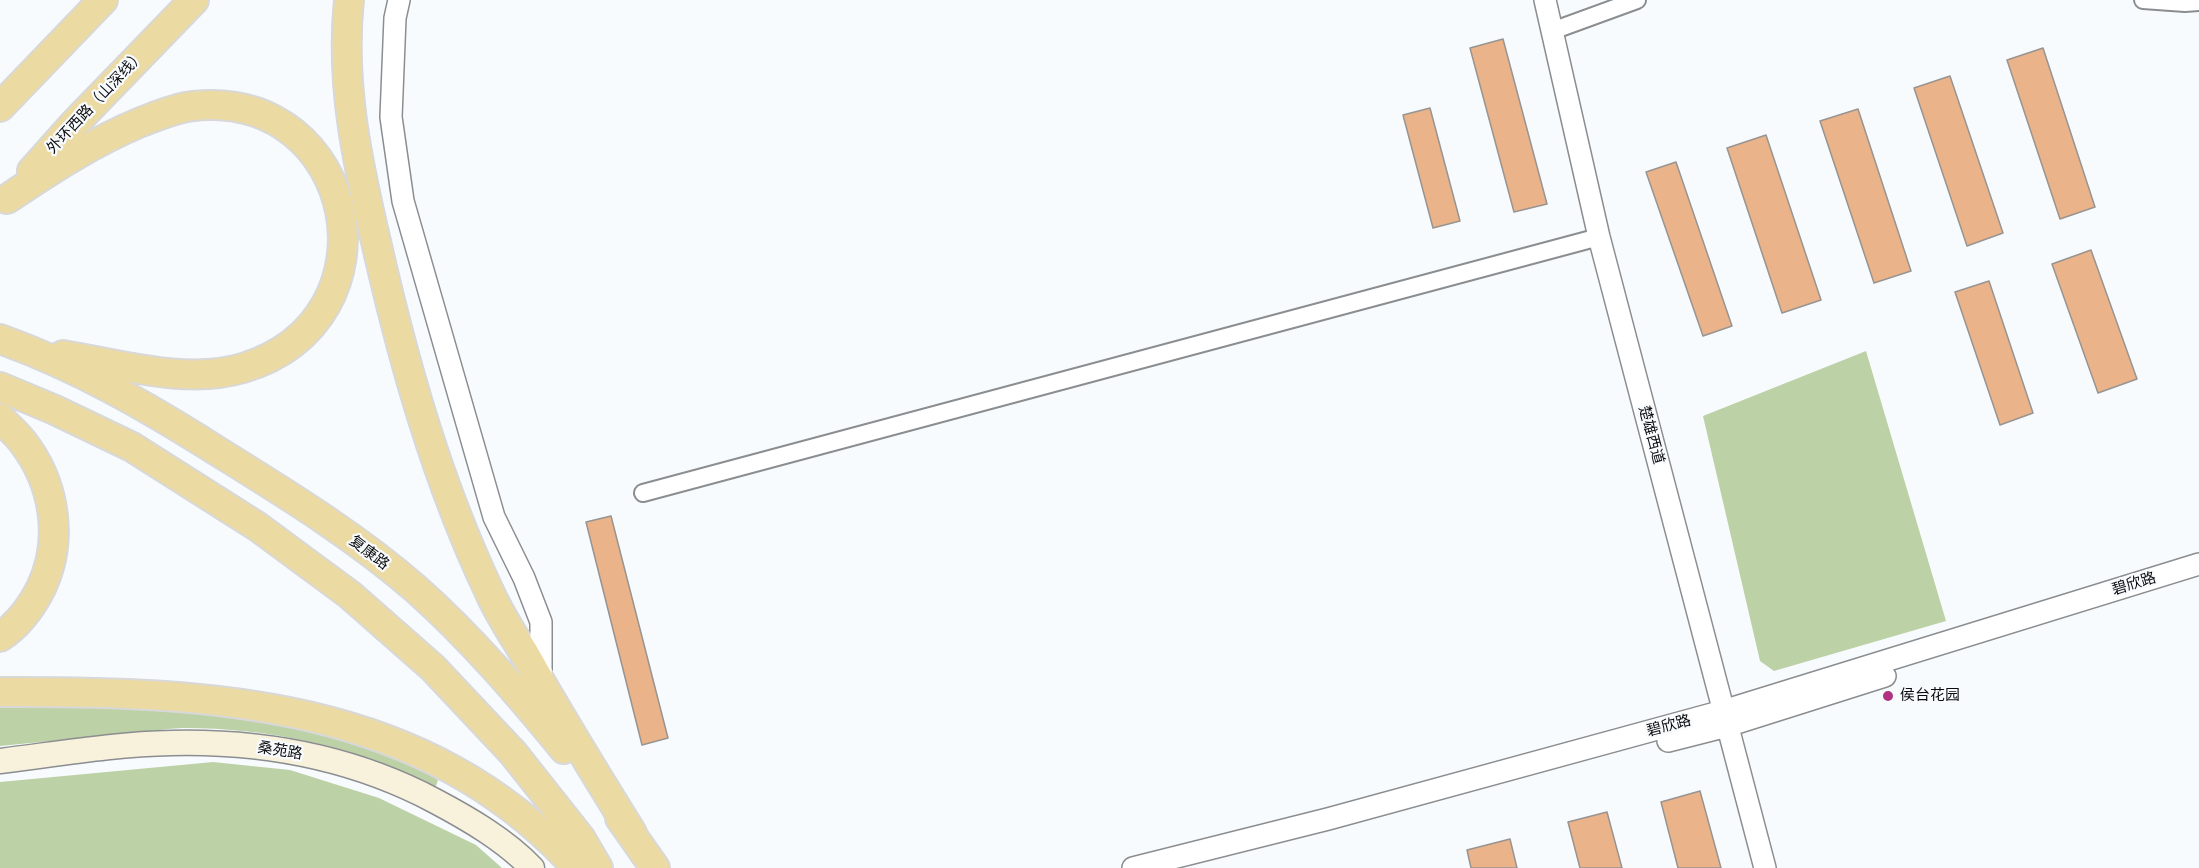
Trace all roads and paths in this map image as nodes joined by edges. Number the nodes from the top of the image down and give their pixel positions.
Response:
1 (103, 0) edge
2 (194, 0) edge
3 (349, 0) edge
4 (399, 0) edge
5 (1545, 0) edge
6 (1637, 0) edge
7 (2143, 0) edge
8 (2199, 2) edge
9 (1552, 31) junction
10 (0, 107) edge
11 (3, 202) edge
12 (1599, 237) junction
13 (0, 339) edge
14 (32, 350) junction
15 (0, 387) edge
16 (0, 418) edge
17 (643, 494) dead end
18 (2199, 564) edge
19 (2199, 578) edge
20 (0, 637) edge
21 (541, 683) junction
22 (0, 692) edge
23 (1725, 718) junction
24 (0, 761) edge
25 (632, 833) junction
26 (532, 868) edge
27 (577, 868) edge
28 (598, 868) edge
29 (655, 868) edge
30 (666, 868) edge
31 (1133, 868) edge
32 (1182, 868) edge
33 (1765, 868) edge

1 - 10 highway
2 - 11 highway, 外环西路（山深线）
3 - 21 highway
4 - 21 street
5 - 9 street, 楚雄西道
6 - 9 street
7 - 8 street
9 - 12 street, 楚雄西道
11 - 14 highway
12 - 17 street
12 - 23 street, 楚雄西道
13 - 14 highway, 复康路
14 - 25 highway, 复康路
15 - 28 highway
16 - 20 highway
18 - 23 street, 碧欣路
19 - 23 street, 碧欣路
21 - 25 highway
22 - 27 highway
23 - 31 street, 碧欣路
23 - 32 street, 碧欣路
23 - 33 street, 楚雄西道
24 - 26 main road, 桑苑路
25 - 29 highway, 复康路
25 - 30 main road

